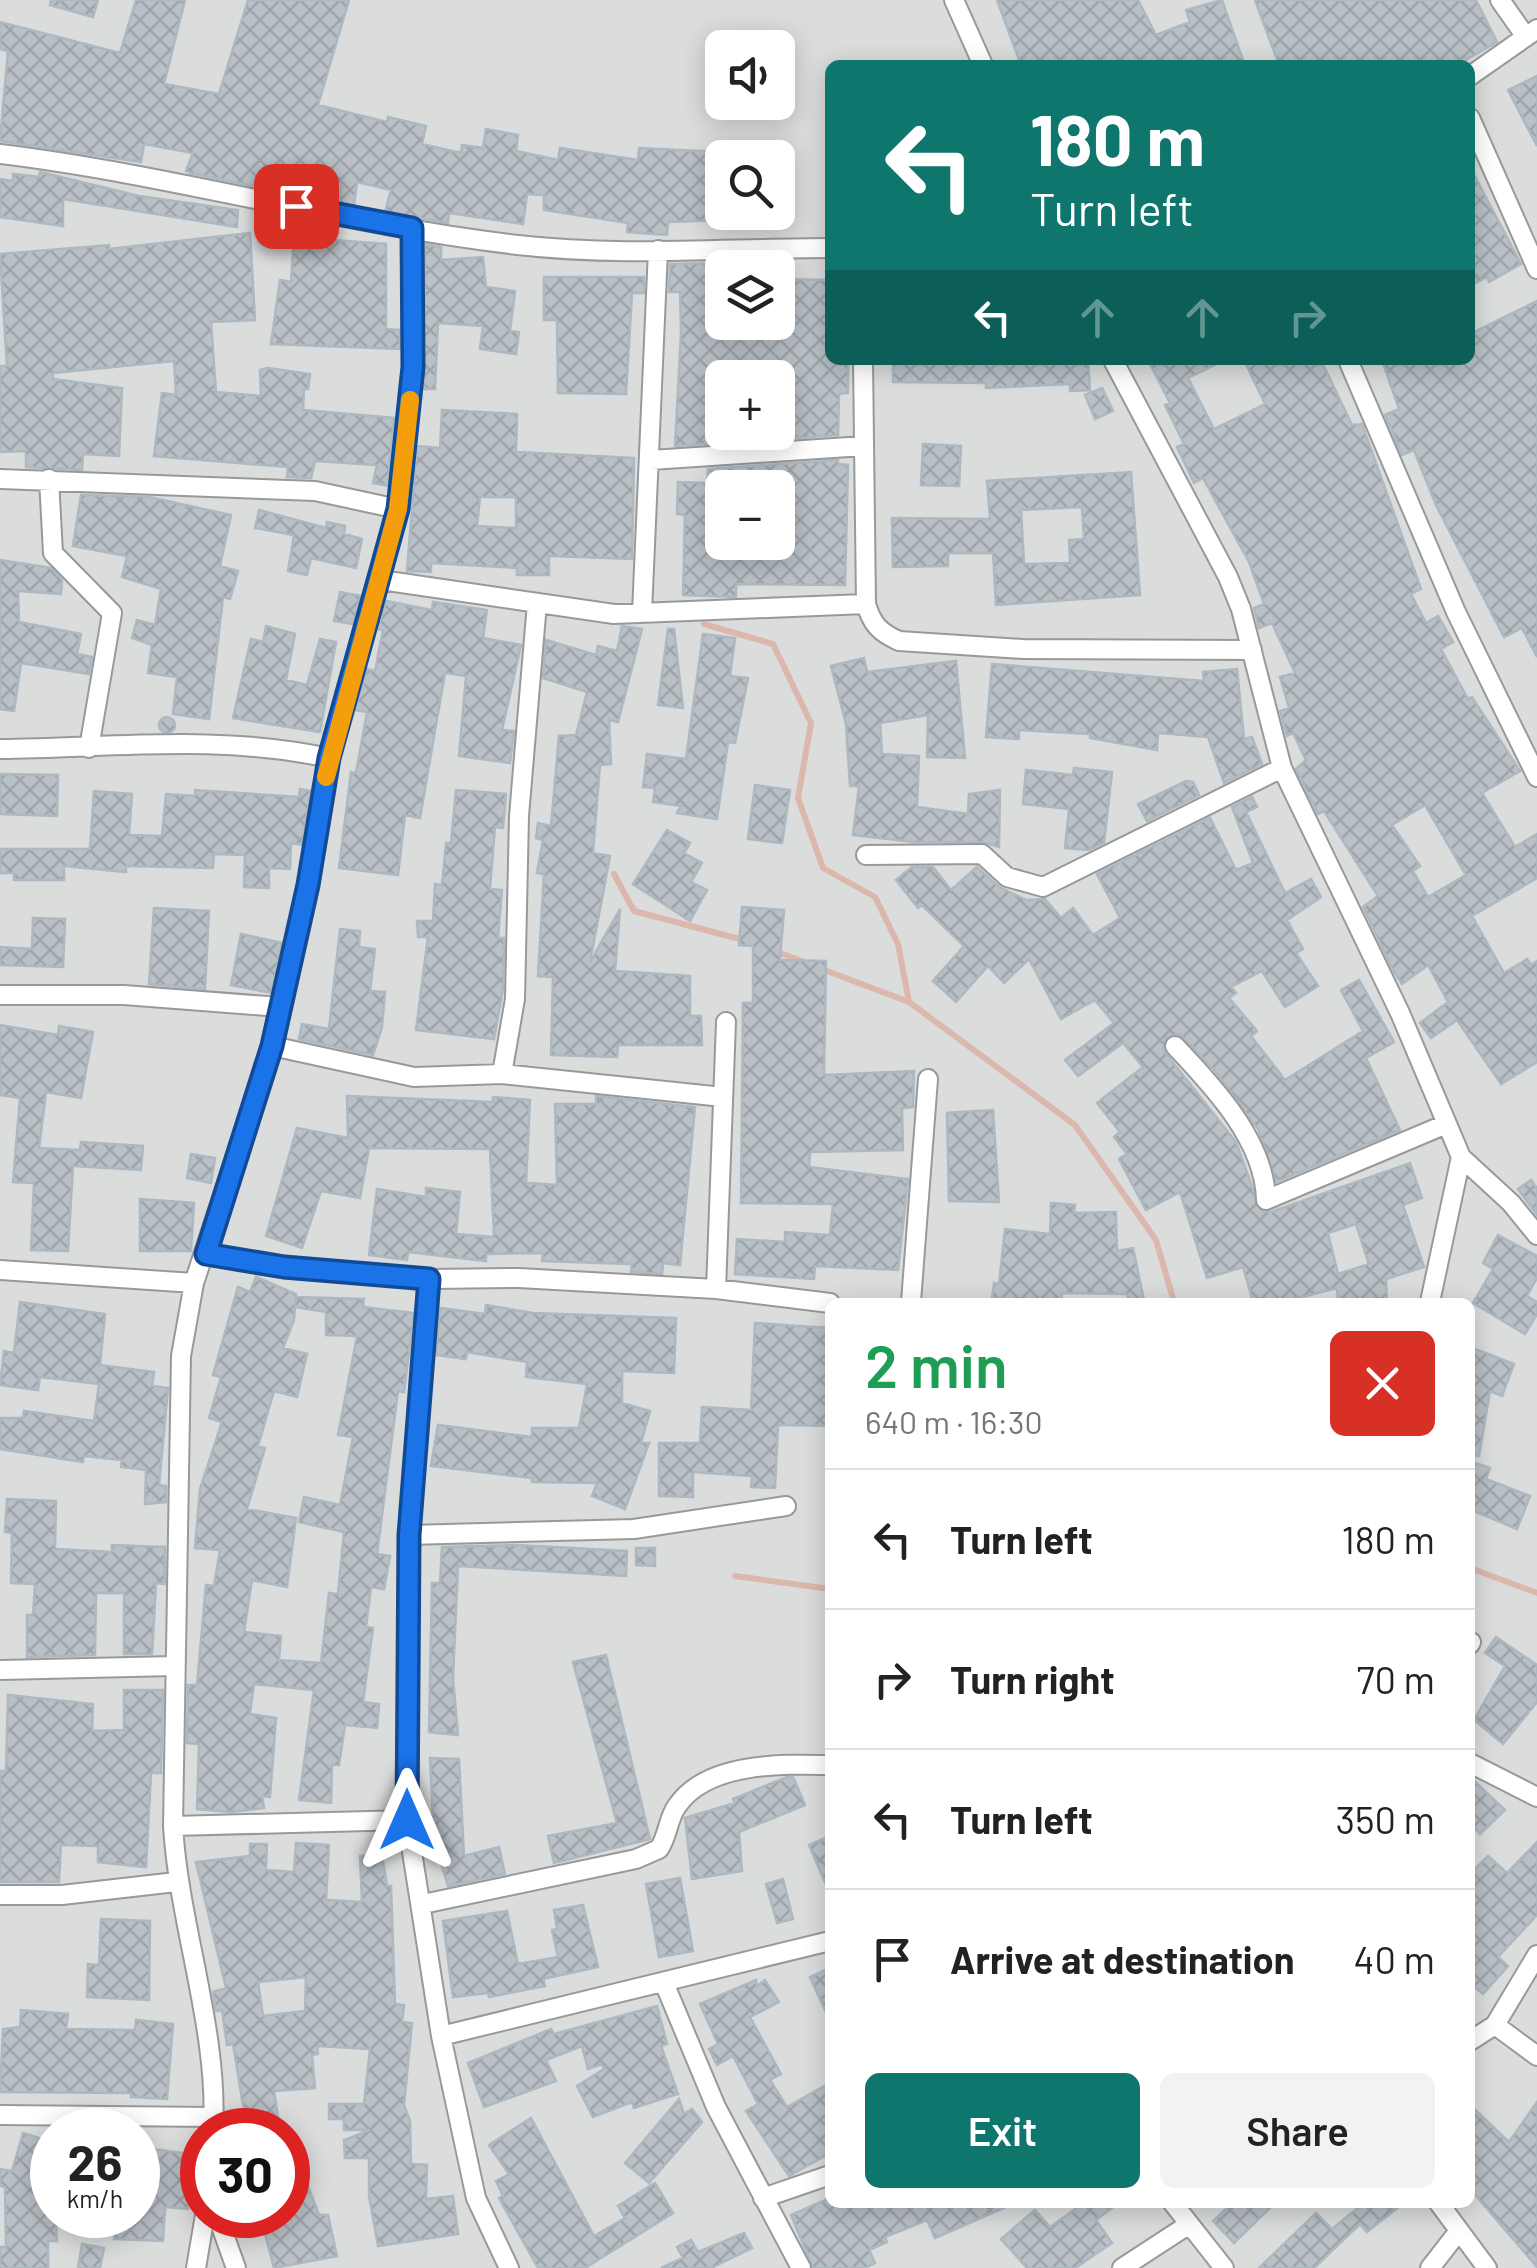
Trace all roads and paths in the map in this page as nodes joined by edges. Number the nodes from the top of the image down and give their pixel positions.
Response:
1 (954, 0) edge
2 (1500, 0) edge
3 (1531, 33) edge
4 (980, 60) edge
5 (1475, 72) edge
6 (1475, 129) edge
7 (0, 154) edge
8 (412, 228) junction
9 (825, 248) edge
10 (658, 250) junction
11 (1537, 269) edge
12 (863, 365) edge
13 (1116, 365) edge
14 (1350, 365) edge
15 (864, 446) junction
16 (651, 460) junction
17 (0, 479) edge
18 (49, 479) junction
19 (398, 509) junction
20 (381, 580) junction
21 (537, 603) junction
22 (866, 604) junction
23 (642, 613) junction
24 (1252, 650) junction
25 (89, 748) junction
26 (0, 749) edge
27 (329, 758) junction
28 (1282, 768) junction
29 (1537, 778) edge
30 (866, 855) dead end
31 (0, 995) edge
32 (280, 1008) junction
33 (726, 1022) dead end
34 (272, 1046) junction
35 (1175, 1046) dead end
36 (502, 1074) junction
37 (928, 1079) dead end
38 (723, 1097) junction
39 (1444, 1125) junction
40 (1461, 1156) junction
41 (1537, 1236) edge
42 (206, 1254) junction
43 (0, 1270) edge
44 (429, 1279) junction
45 (194, 1284) junction
46 (716, 1289) junction
47 (911, 1298) edge
48 (1431, 1298) edge
49 (825, 1302) edge
50 (786, 1506) dead end
51 (409, 1535) junction
52 (175, 1666) junction
53 (0, 1670) edge
54 (825, 1765) edge
55 (1475, 1766) edge
56 (1537, 1797) edge
57 (407, 1820) junction
58 (174, 1826) junction
59 (176, 1882) junction
60 (0, 1895) edge
61 (423, 1904) junction
62 (825, 1942) edge
63 (1537, 1956) edge
64 (664, 1984) junction
65 (1495, 2025) junction
66 (441, 2036) junction
67 (1475, 2037) edge
68 (1537, 2056) edge
69 (212, 2108) edge
70 (0, 2115) edge
71 (180, 2122) edge
72 (825, 2177) edge
73 (763, 2198) junction
74 (1176, 2208) edge
75 (1442, 2208) edge
76 (1188, 2225) junction
77 (1458, 2232) junction
78 (201, 2238) edge
79 (225, 2238) edge
80 (196, 2268) edge
81 (236, 2268) edge
82 (509, 2268) edge
83 (802, 2268) edge
84 (1122, 2268) edge
85 (1224, 2268) edge
86 (1430, 2268) edge
87 (1487, 2268) edge

1 - 4 street
2 - 3 street
3 - 5 street
6 - 11 street
7 - 8 street
8 - 10 street
8 - 19 street
9 - 10 street
10 - 16 street
12 - 15 street
13 - 24 street
14 - 29 street
15 - 16 street
15 - 22 street
16 - 23 street
17 - 18 street
18 - 19 street
18 - 25 street
19 - 20 street
20 - 21 street
20 - 27 street
21 - 23 street
21 - 36 street
22 - 23 street
22 - 24 street
24 - 28 street
25 - 26 street
25 - 27 street
27 - 32 street
28 - 30 street
28 - 39 street
31 - 32 street
32 - 34 street
33 - 38 street
34 - 36 street
34 - 42 street
35 - 39 street
36 - 38 street
37 - 47 street
38 - 46 street
39 - 40 street
40 - 41 street
40 - 48 street
42 - 44 street
42 - 45 street
43 - 45 street
44 - 46 street
44 - 51 street
45 - 52 street
46 - 49 street
50 - 51 street
51 - 57 street
52 - 53 street
52 - 58 street
54 - 61 street
55 - 56 street
57 - 58 street
57 - 61 street
58 - 59 street
59 - 60 street
59 - 69 street
61 - 66 street
62 - 64 street
63 - 65 street
64 - 66 street
64 - 73 street
65 - 67 street
65 - 68 street
66 - 82 street
70 - 71 street
72 - 73 street
73 - 83 street
74 - 76 street
75 - 77 street
76 - 84 street
76 - 85 street
77 - 86 street
77 - 87 street
78 - 80 street
79 - 81 street

